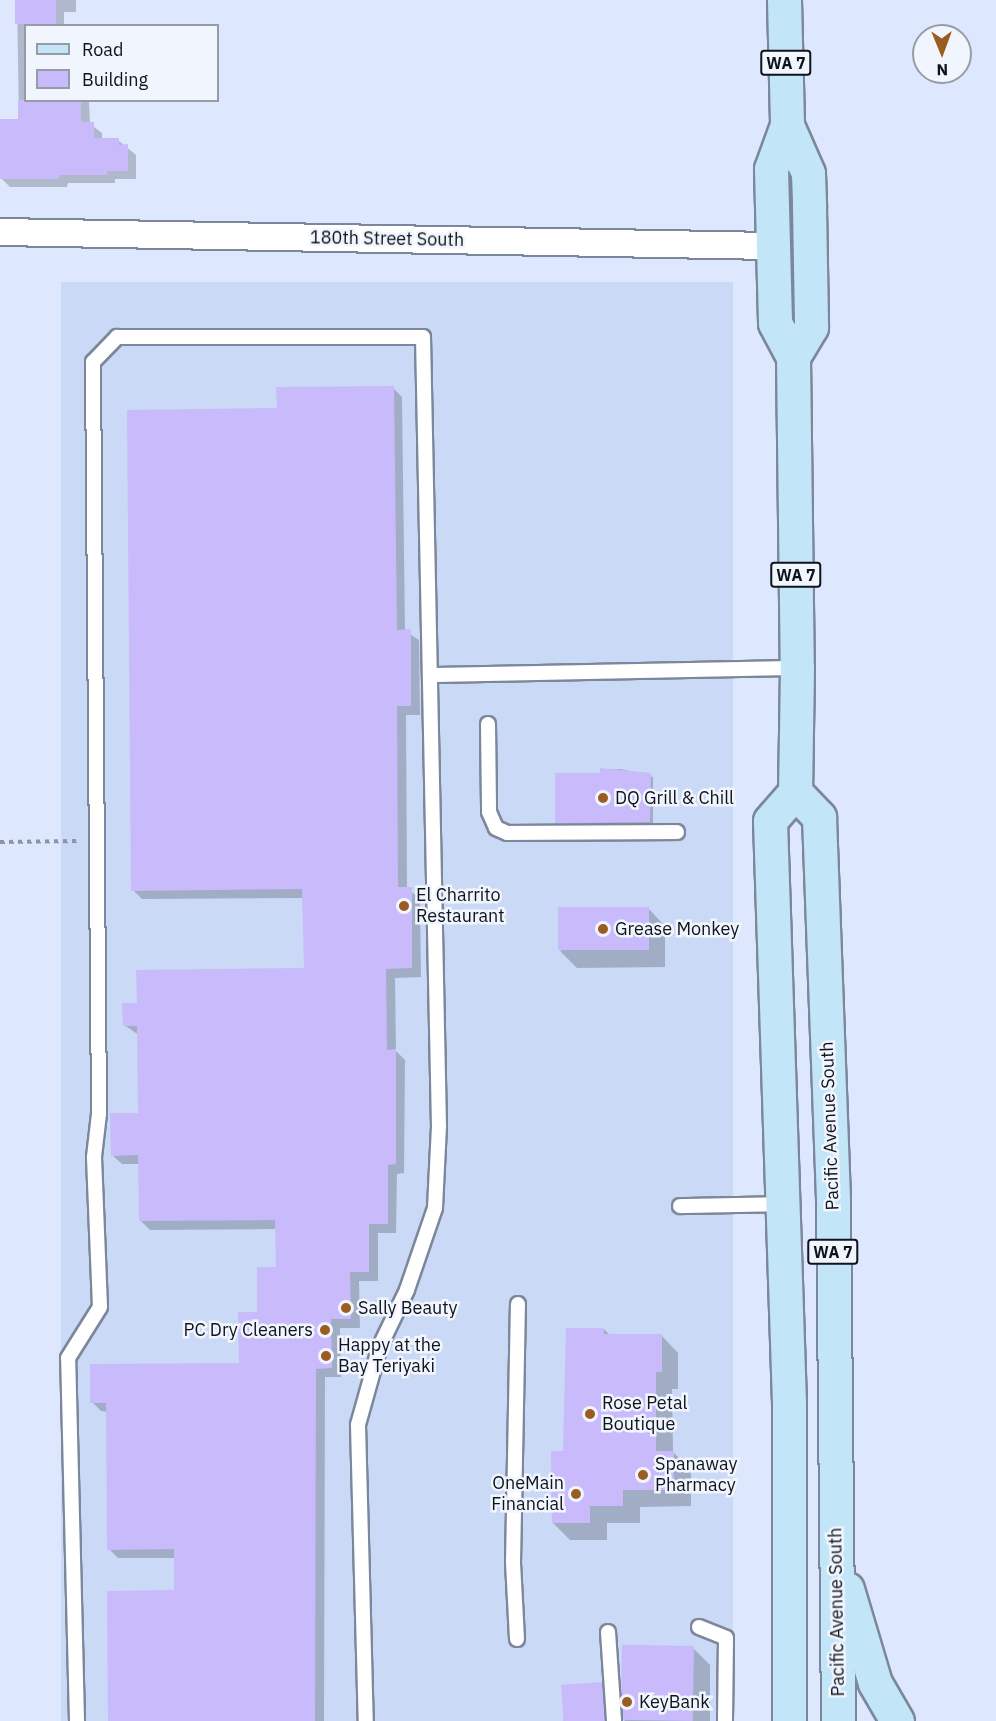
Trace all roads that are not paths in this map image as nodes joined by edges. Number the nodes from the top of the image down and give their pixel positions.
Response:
1 (784, 0) edge
2 (787, 125) junction
3 (0, 232) edge
4 (773, 246) junction
5 (793, 357) junction
6 (798, 668) junction
7 (430, 675) junction
8 (488, 724) dead end
9 (795, 792) junction
10 (677, 832) dead end
11 (784, 1204) junction
12 (680, 1206) dead end
13 (518, 1304) dead end
14 (836, 1553) junction
15 (699, 1627) dead end
16 (608, 1632) dead end
17 (517, 1639) dead end
18 (77, 1721) edge
19 (366, 1721) edge
20 (614, 1721) edge
21 (725, 1721) edge
22 (789, 1721) edge
23 (838, 1721) edge
24 (897, 1721) edge

1 - 2 main road, WA 7
2 - 4 main road, WA 7
2 - 5 main road, WA 7
3 - 4 street, 180th Street South
4 - 5 main road, WA 7
5 - 6 main road, WA 7
6 - 7 lane
6 - 9 main road, WA 7
7 - 18 lane
7 - 19 lane
8 - 10 lane
9 - 11 main road, WA 7
9 - 14 main road, Pacific Avenue South / WA 7
11 - 12 lane
11 - 22 main road, WA 7
13 - 17 lane
14 - 23 main road, Pacific Avenue South / WA 7
14 - 24 main road
15 - 21 lane
16 - 20 lane

